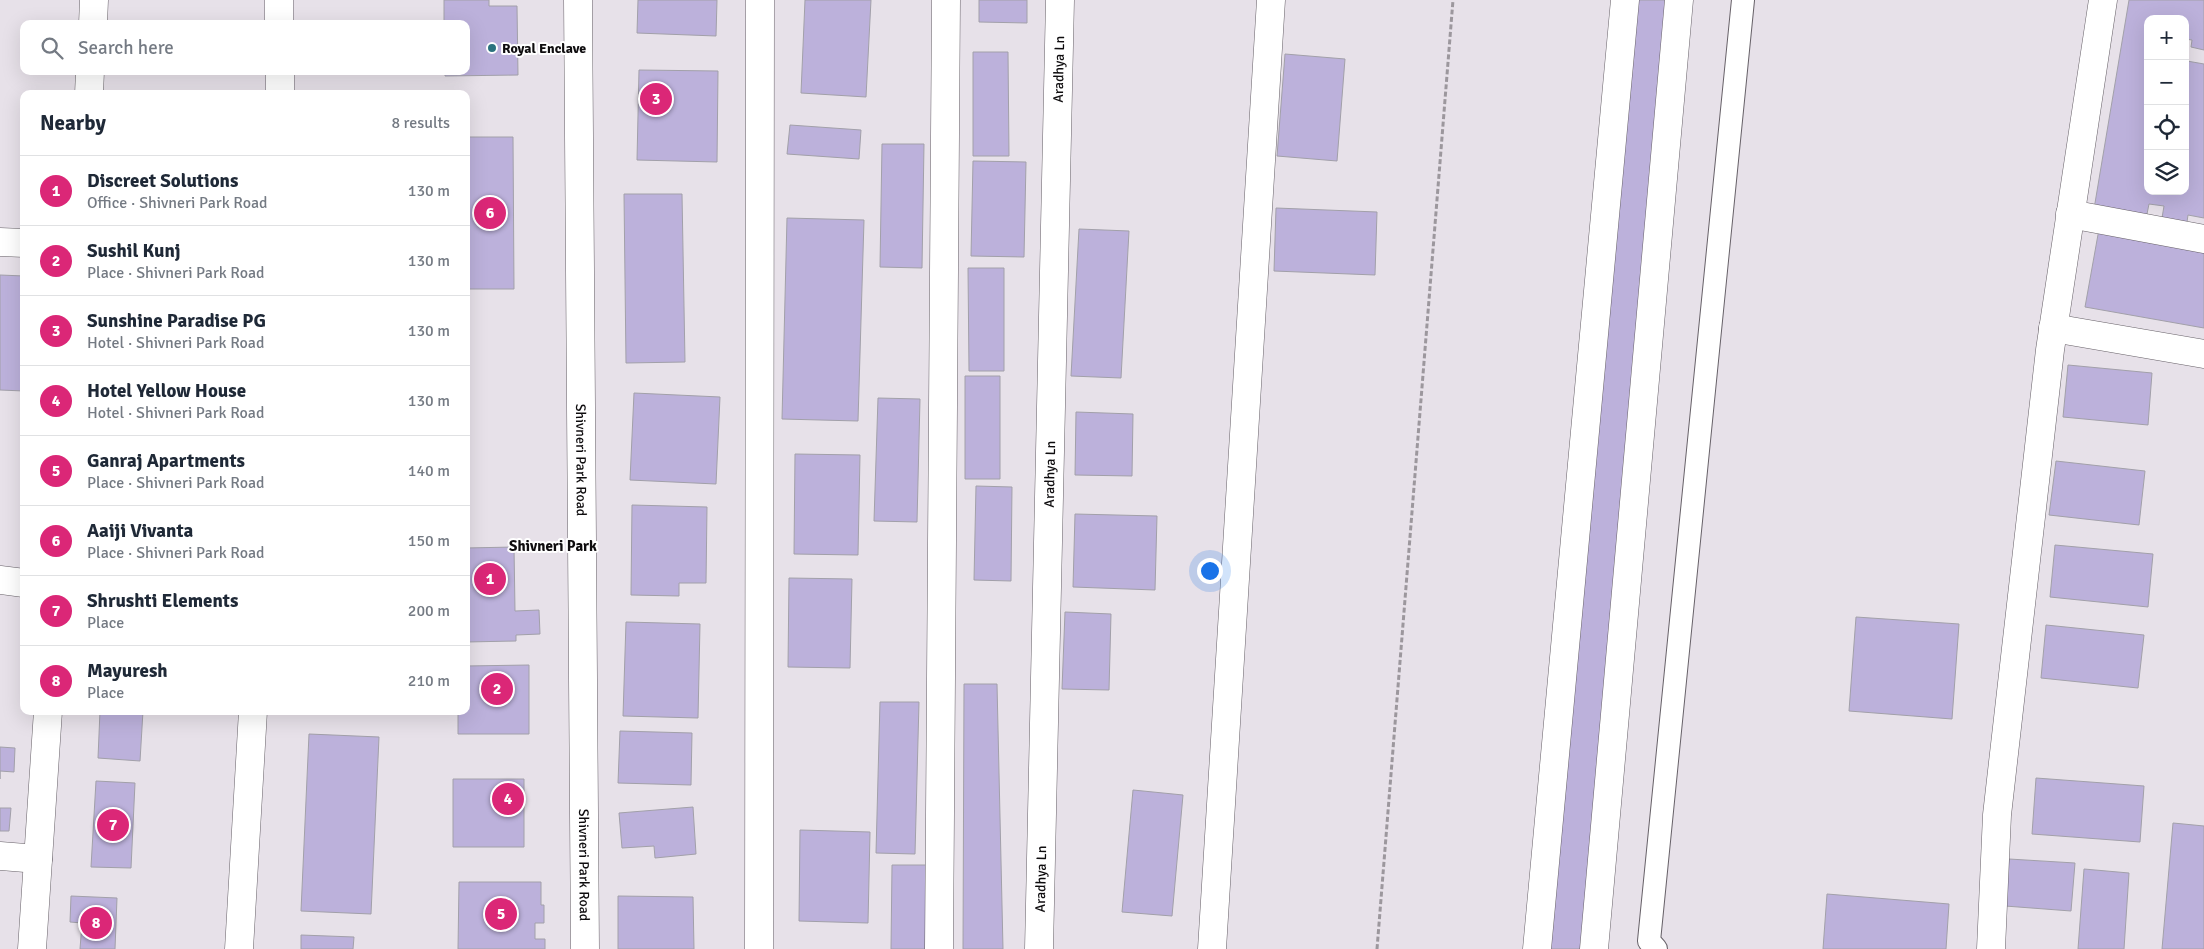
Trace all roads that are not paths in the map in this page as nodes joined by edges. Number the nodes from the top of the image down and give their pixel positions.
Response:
1 (94, 0) edge
2 (279, 0) edge
3 (578, 0) edge
4 (760, 0) edge
5 (946, 0) edge
6 (1060, 0) edge
7 (1271, 0) edge
8 (1625, 0) edge
9 (1679, 0) edge
10 (1743, 0) edge
11 (2103, 0) edge
12 (93, 20) edge
13 (279, 20) edge
14 (90, 75) edge
15 (280, 75) edge
16 (89, 90) edge
17 (280, 90) edge
18 (2070, 214) junction
19 (2204, 239) edge
20 (0, 242) edge
21 (20, 244) edge
22 (2053, 328) junction
23 (2204, 354) edge
24 (0, 580) edge
25 (20, 582) edge
26 (48, 715) edge
27 (253, 715) edge
28 (0, 856) edge
29 (38, 859) junction
30 (32, 949) edge
31 (239, 949) edge
32 (585, 949) edge
33 (759, 949) edge
34 (939, 949) edge
35 (1039, 949) edge
36 (1212, 949) edge
37 (1538, 949) edge
38 (1594, 949) edge
39 (1656, 949) edge
40 (1991, 949) edge

1 - 12 street
2 - 13 street
3 - 32 street, Shivneri Park Road
4 - 33 street
5 - 34 street
6 - 35 street, Aradhya Ln
7 - 36 street
8 - 37 street
9 - 38 street
10 - 39 lane
11 - 18 street
14 - 16 street
15 - 17 street
18 - 19 street
18 - 22 street
20 - 21 street
22 - 23 street
22 - 40 street
24 - 25 street
26 - 29 street
27 - 31 street
28 - 29 street
29 - 30 street

